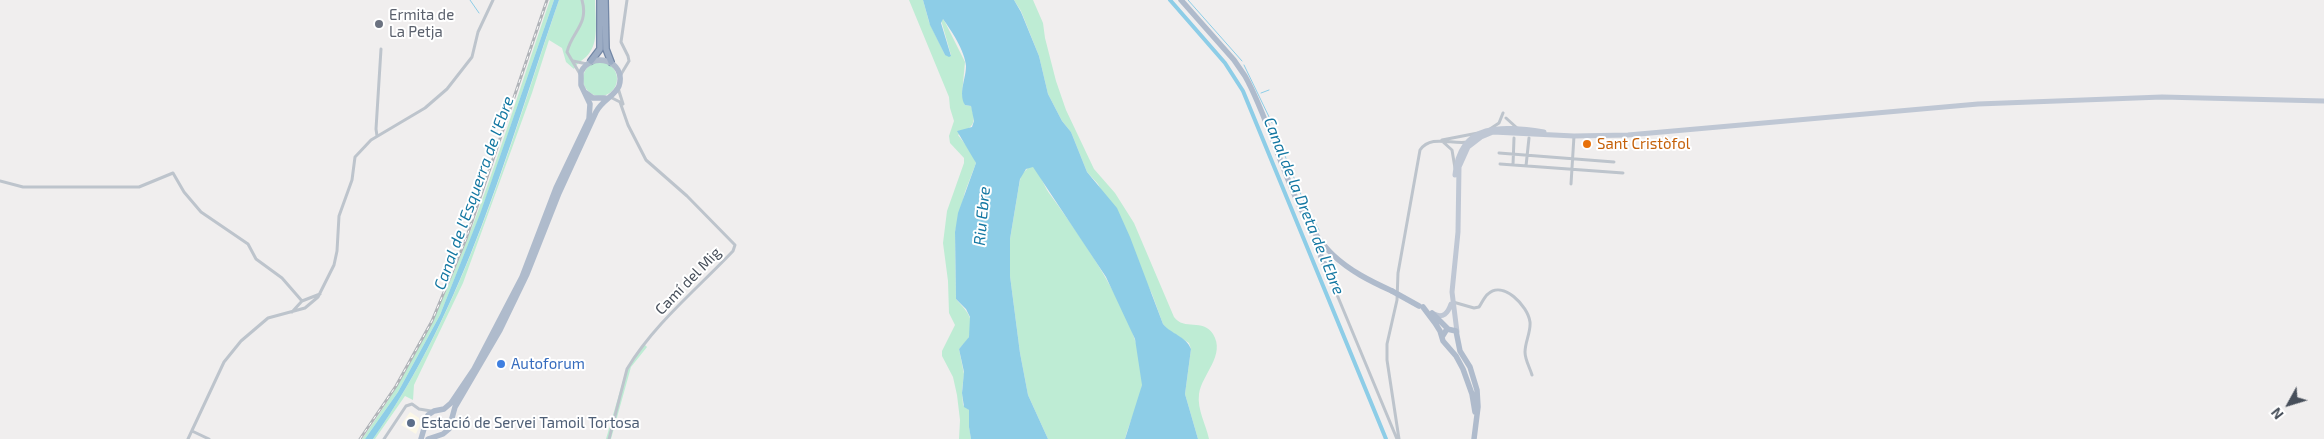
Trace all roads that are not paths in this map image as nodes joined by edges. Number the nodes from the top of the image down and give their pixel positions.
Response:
1 (493, 0) edge
2 (582, 0) edge
3 (600, 0) edge
4 (606, 0) edge
5 (627, 0) edge
6 (1181, 0) edge
7 (381, 49) dead end
8 (571, 60) junction
9 (629, 61) junction
10 (589, 62) junction
11 (612, 64) junction
12 (580, 76) junction
13 (620, 77) junction
14 (618, 87) junction
15 (586, 94) junction
16 (608, 97) junction
17 (2324, 101) edge
18 (623, 109) junction
19 (1504, 118) junction
20 (1505, 128) junction
21 (1518, 128) junction
22 (1486, 133) junction
23 (1564, 135) junction
24 (377, 136) junction
25 (1462, 136) junction
26 (1530, 136) junction
27 (1574, 136) junction
28 (1514, 138) dead end
29 (1435, 141) junction
30 (1442, 141) junction
31 (1468, 142) junction
32 (1499, 153) dead end
33 (1514, 154) junction
34 (1527, 155) junction
35 (1572, 158) junction
36 (1614, 162) dead end
37 (1500, 164) dead end
38 (1460, 165) junction
39 (1513, 165) junction
40 (1526, 166) junction
41 (1572, 169) junction
42 (1623, 173) dead end
43 (1455, 175) junction
44 (0, 181) edge
45 (1571, 184) dead end
46 (1458, 207) junction
47 (1318, 238) junction
48 (1331, 253) junction
49 (1322, 259) junction
50 (1340, 261) junction
51 (1328, 272) joint
52 (320, 294) junction
53 (302, 301) junction
54 (1452, 302) junction
55 (1421, 307) junction
56 (292, 312) junction
57 (1430, 312) junction
58 (1453, 314) junction
59 (1449, 329) junction
60 (1457, 332) junction
61 (1442, 337) junction
62 (1458, 340) junction
63 (1445, 344) junction
64 (1532, 375) dead end
65 (419, 409) junction
66 (437, 411) junction
67 (1476, 419) junction
68 (450, 420) junction
69 (426, 423) junction
70 (193, 430) junction
71 (437, 435) junction
72 (188, 439) edge
73 (209, 439) edge
74 (384, 439) edge
75 (421, 439) edge
76 (428, 439) edge
77 (609, 439) edge
78 (1398, 439) edge
79 (1474, 439) edge

1 - 24 street
2 - 8 street
3 - 10 highway
4 - 11 highway
5 - 9 street
6 - 47 main road
7 - 24 street
8 - 10 street
8 - 12 street
9 - 11 street
9 - 13 street
10 - 11 main road
10 - 12 main road
11 - 13 main road
12 - 15 main road
13 - 14 main road
14 - 16 main road
14 - 18 street
15 - 16 main road
15 - 66 main road
16 - 18 street
16 - 68 main road
17 - 27 main road
18 - 77 street, Camí del Mig
19 - 20 street
19 - 21 street
19 - 22 street
20 - 21 main road
20 - 22 main road
20 - 26 street
21 - 23 main road
22 - 25 street
22 - 26 main road
22 - 31 main road
22 - 38 main road
23 - 26 main road
23 - 27 main road
24 - 52 street
25 - 29 street
25 - 31 street
26 - 34 street
27 - 35 street
28 - 33 street
29 - 30 street
29 - 78 street
30 - 31 street
30 - 43 street
31 - 38 street
31 - 43 main road
32 - 33 street
33 - 34 street
33 - 39 street
34 - 35 street
34 - 40 street
35 - 36 street
35 - 41 street
37 - 39 street
38 - 46 main road
39 - 40 street
40 - 41 street
41 - 42 street
41 - 45 street
43 - 46 main road
44 - 53 street
46 - 54 main road
47 - 48 main road
47 - 49 main road
48 - 49 main road
48 - 49 main road
48 - 50 main road
49 - 50 main road
49 - 51 main road
50 - 55 main road, bridge
51 - 78 street
52 - 53 street
52 - 56 street
53 - 56 street
54 - 57 main road
54 - 58 main road
54 - 64 street
55 - 57 main road
55 - 61 main road
56 - 70 street
57 - 59 main road
58 - 59 main road
58 - 60 main road
59 - 60 main road
59 - 61 main road
60 - 62 main road
61 - 63 main road
62 - 63 main road
62 - 67 main road
63 - 67 main road
65 - 66 street
65 - 69 street
65 - 74 street
66 - 68 main road
66 - 69 main road
67 - 79 main road
68 - 71 main road
69 - 71 main road
69 - 75 main road
70 - 72 street
70 - 73 street
71 - 76 main road

